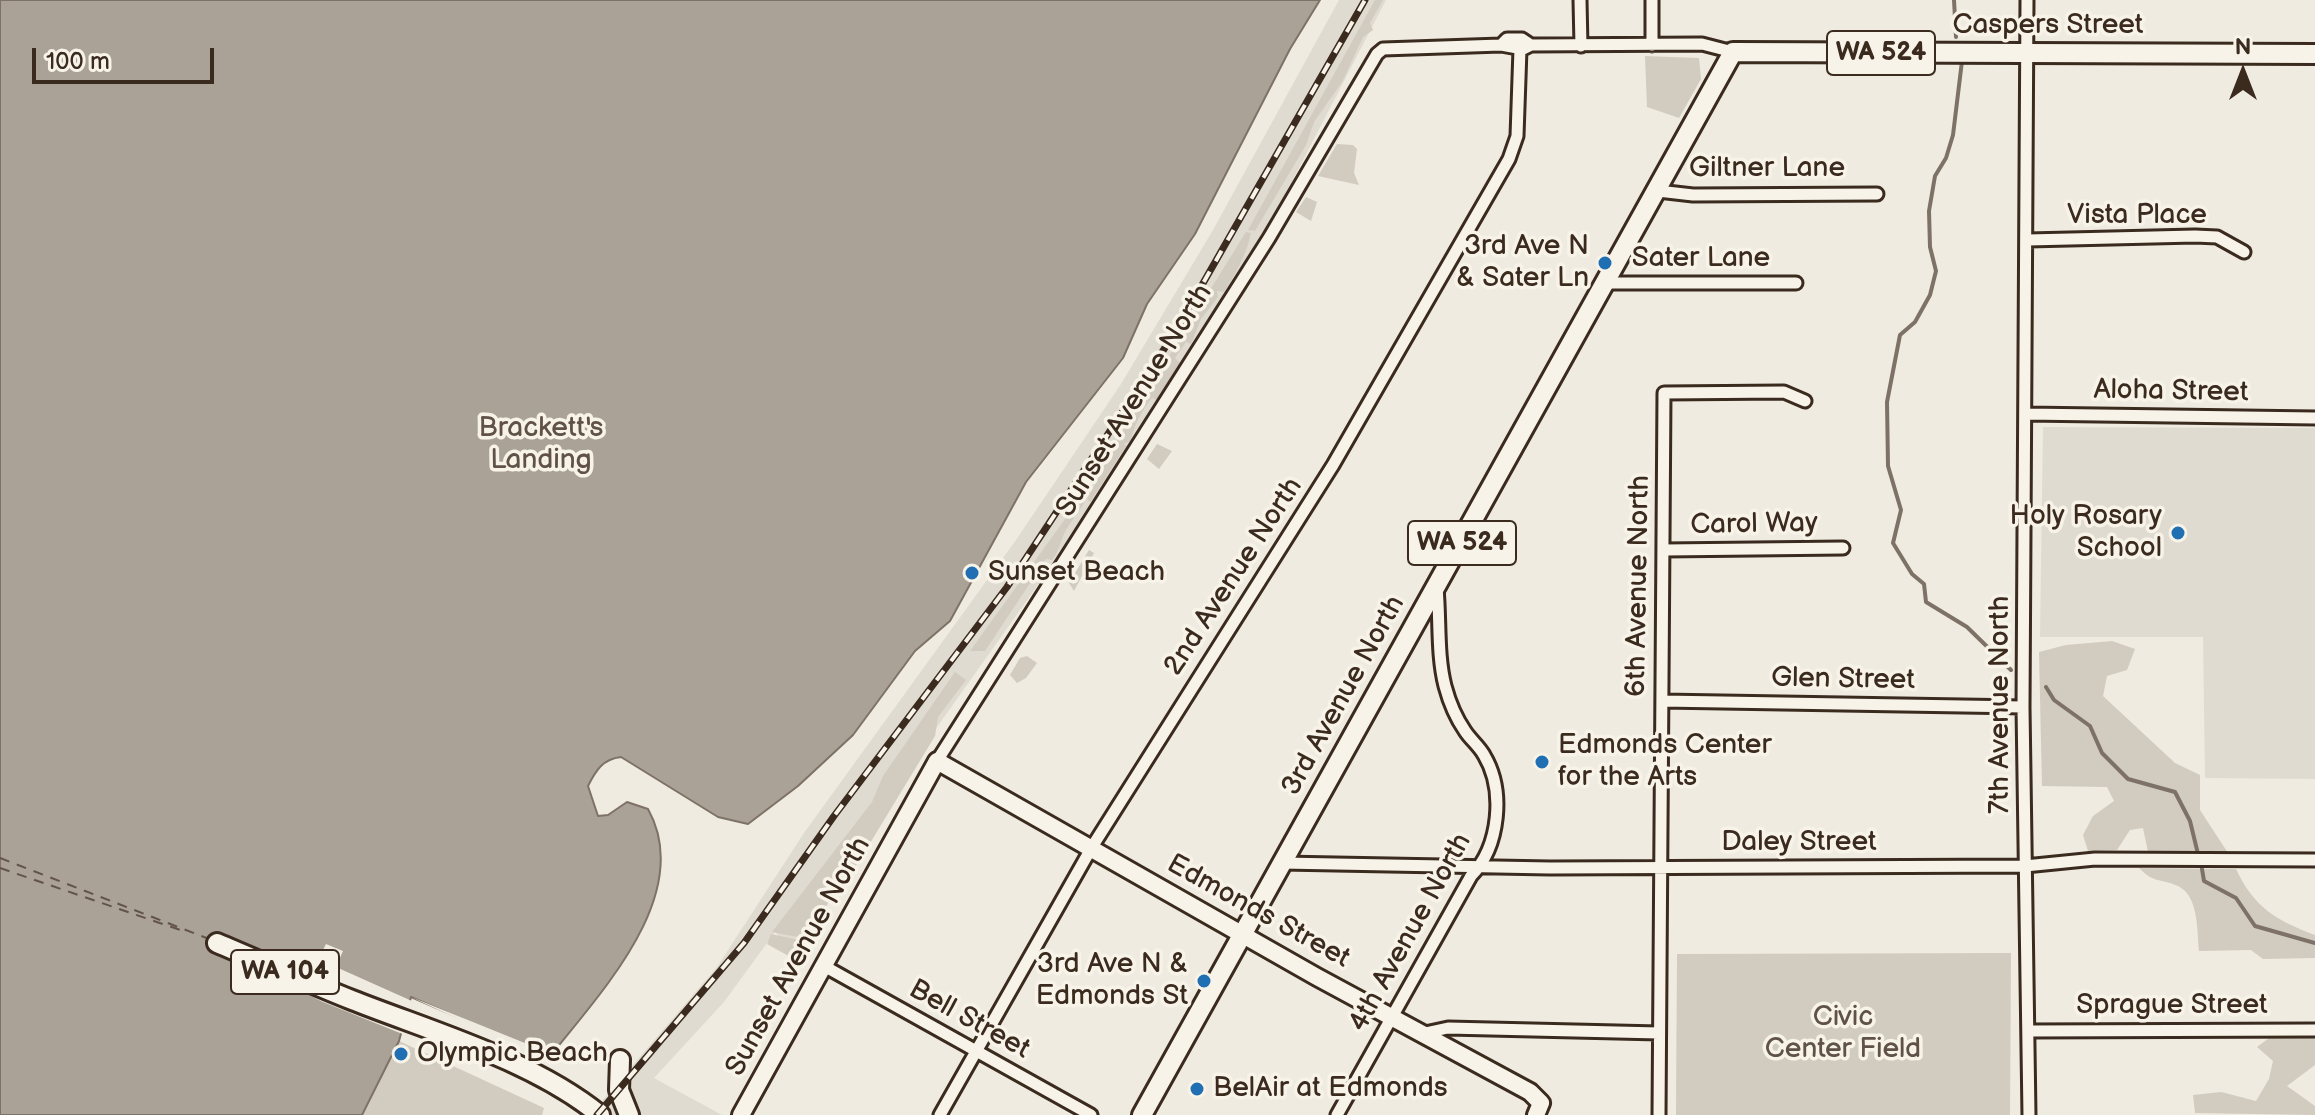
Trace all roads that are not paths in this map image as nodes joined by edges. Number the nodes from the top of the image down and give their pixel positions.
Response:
1 (1580, 0) edge
2 (1652, 0) edge
3 (2027, 0) edge
4 (1652, 45) junction
5 (1581, 46) junction
6 (1383, 49) joint
7 (1524, 51) junction
8 (1733, 52) junction
9 (2029, 54) junction
10 (2315, 54) edge
11 (1658, 191) junction
12 (1877, 194) dead end
13 (2028, 240) junction
14 (2244, 252) dead end
15 (1606, 283) junction
16 (1796, 283) dead end
17 (1805, 401) dead end
18 (2026, 414) junction
19 (2315, 418) edge
20 (1843, 548) dead end
21 (1665, 550) junction
22 (1437, 588) junction
23 (1662, 701) junction
24 (2023, 707) junction
25 (937, 761) junction
26 (1092, 847) junction
27 (2315, 860) edge
28 (1282, 863) junction
29 (1481, 866) junction
30 (2025, 866) junction
31 (1659, 867) junction
32 (1242, 935) junction
33 (217, 943) dead end
34 (824, 966) junction
35 (1392, 1015) junction
36 (2315, 1030) edge
37 (2029, 1031) junction
38 (1425, 1033) junction
39 (1659, 1033) junction
40 (975, 1052) junction
41 (620, 1060) dead end
42 (590, 1110) edge
43 (629, 1115) edge
44 (741, 1115) edge
45 (940, 1115) edge
46 (1091, 1115) edge
47 (1142, 1115) edge
48 (1337, 1115) edge
49 (1536, 1115) edge
50 (1659, 1115) edge
51 (2029, 1115) edge

1 - 5 street
2 - 4 street
3 - 9 street, 7th Avenue North
4 - 5 street, Caspers Street
4 - 8 street, Caspers Street
5 - 7 street, Caspers Street
6 - 7 street, Caspers Street
6 - 25 street, Sunset Avenue North
7 - 26 street, 2nd Avenue North
8 - 9 main road, Caspers Street / WA 524
8 - 11 main road, 3rd Avenue North / WA 524
9 - 10 main road, Caspers Street / WA 524
9 - 13 street, 7th Avenue North
11 - 12 street, Giltner Lane
11 - 15 main road, 3rd Avenue North / WA 524
13 - 14 street, Vista Place
13 - 18 street, 7th Avenue North
15 - 16 street, Sater Lane
15 - 22 main road, 3rd Avenue North / WA 524
17 - 21 street, 6th Avenue North
18 - 19 street, Aloha Street
18 - 24 street, 7th Avenue North
20 - 21 street, Carol Way
21 - 23 street, 6th Avenue North
22 - 28 main road, 3rd Avenue North / WA 524
22 - 29 street, 4th Avenue North
23 - 24 street, Glen Street
23 - 31 street, 6th Avenue North
24 - 30 street, 7th Avenue North
25 - 26 street, Edmonds Street
25 - 34 street, Sunset Avenue North
26 - 32 street, Edmonds Street
26 - 40 street, 2nd Avenue North
27 - 30 street, Daley Street
28 - 29 street, Daley Street
28 - 32 main road, 3rd Avenue North / WA 524
29 - 31 street, Daley Street
29 - 35 street, 4th Avenue North
30 - 31 street, Daley Street
30 - 37 street, 7th Avenue North
31 - 39 street, 6th Avenue North
32 - 35 street, Edmonds Street
32 - 47 main road, 3rd Avenue North / WA 524
33 - 42 main road, WA 104
34 - 40 street, Bell Street
34 - 44 street, Sunset Avenue North
35 - 38 street, Edmonds Street
35 - 48 street, 4th Avenue North
36 - 37 street, Sprague Street
37 - 51 street, 7th Avenue North
38 - 39 street
38 - 49 street, Edmonds Street
39 - 50 street, 6th Avenue North
40 - 45 street, 2nd Avenue North
40 - 46 street, Bell Street
41 - 43 main road

